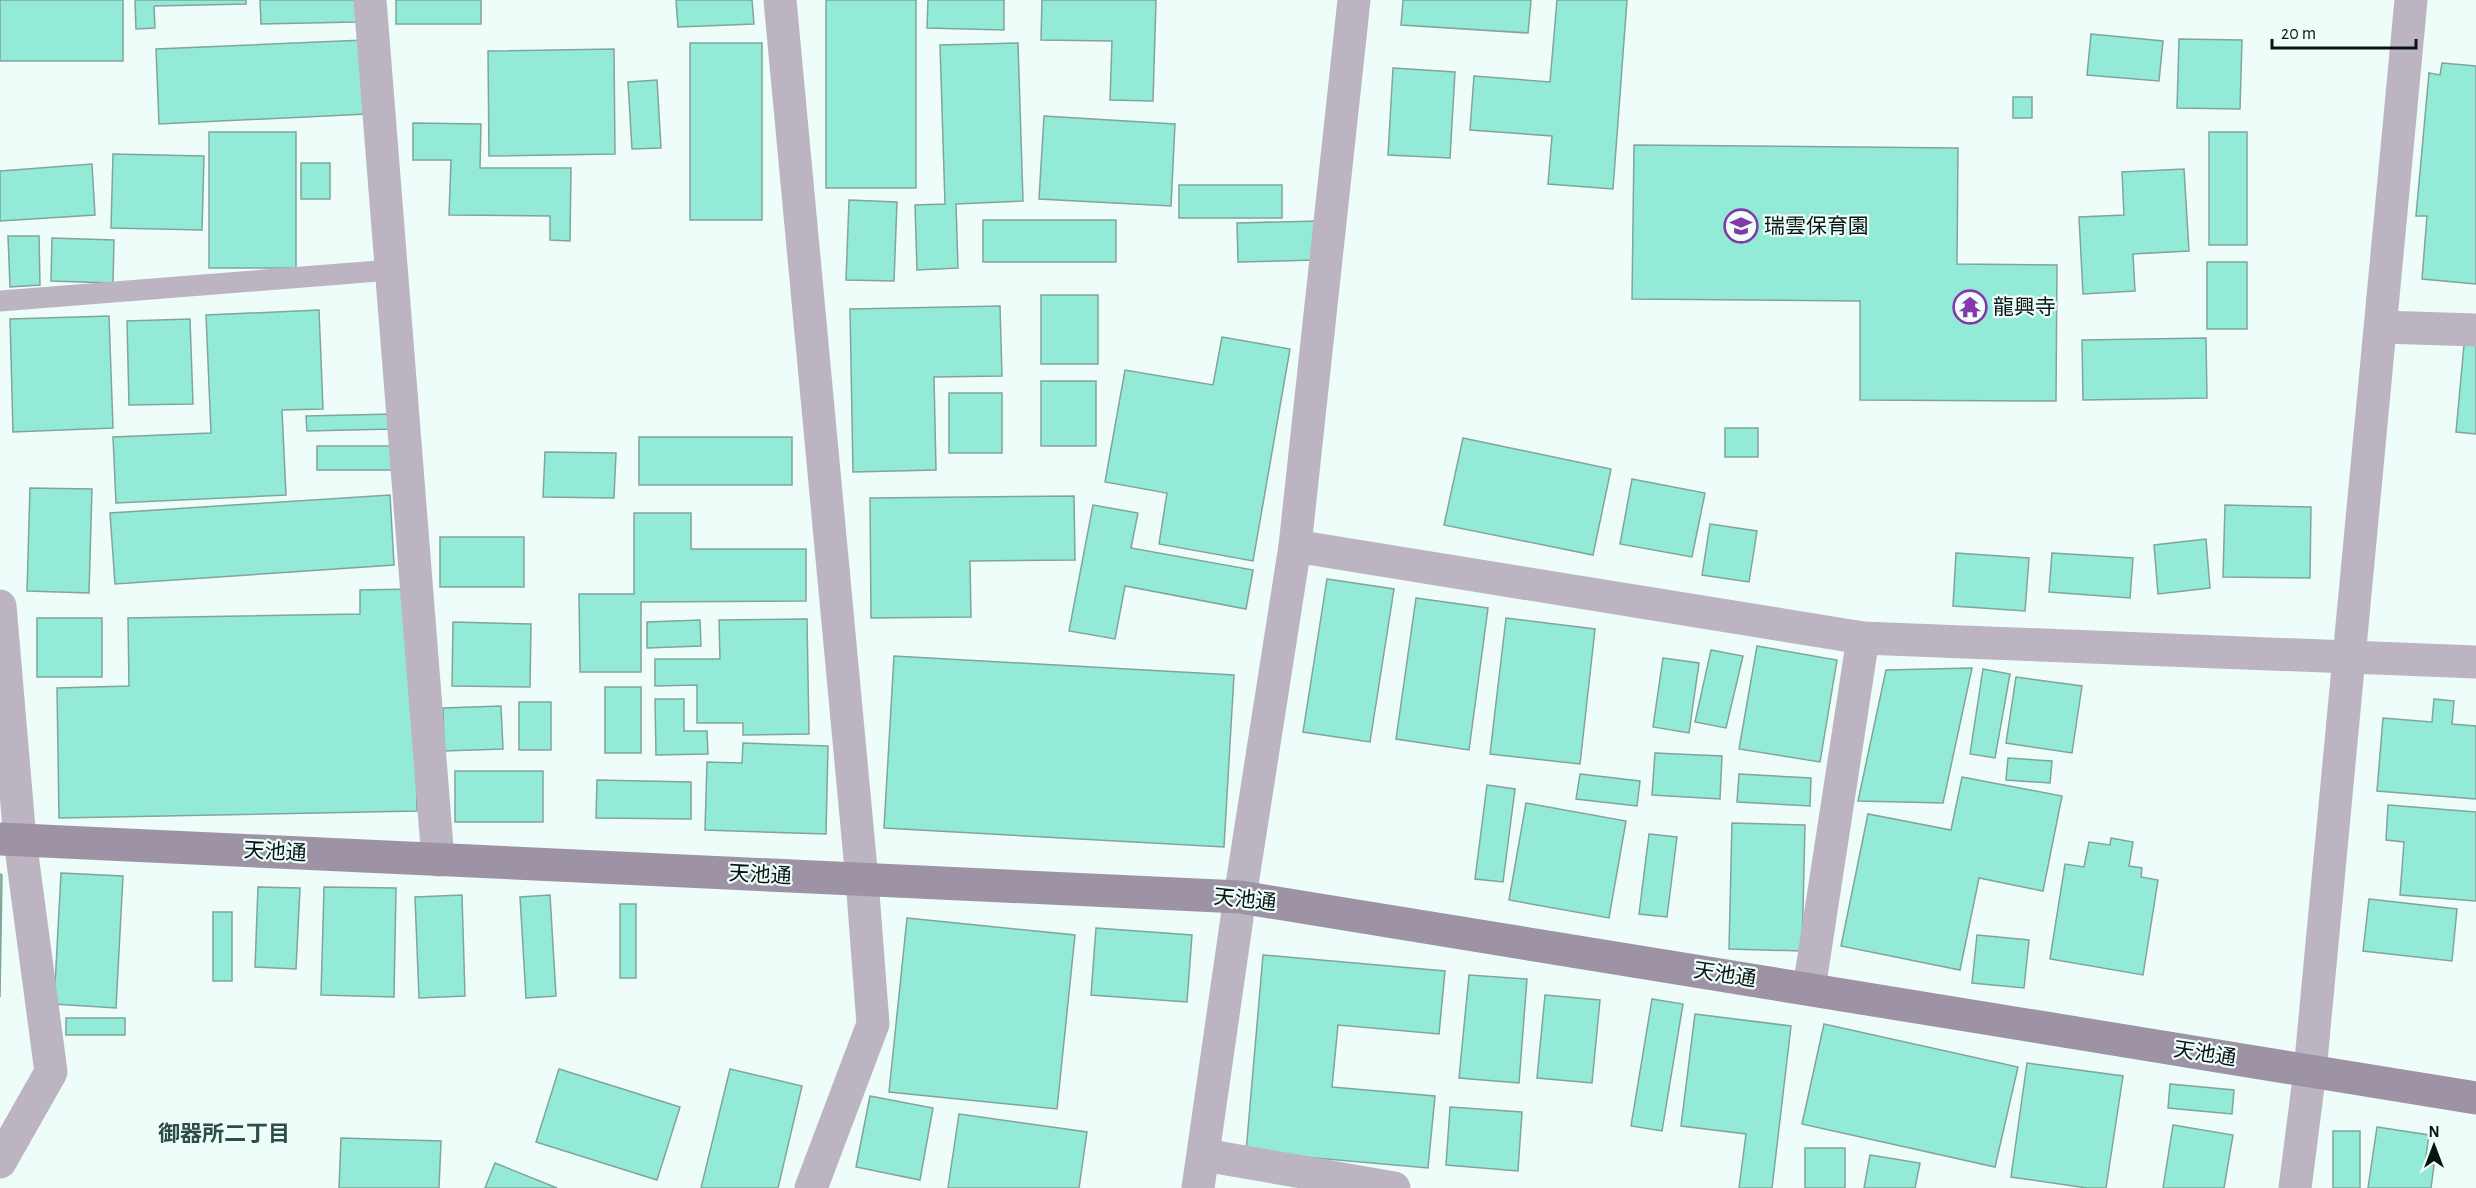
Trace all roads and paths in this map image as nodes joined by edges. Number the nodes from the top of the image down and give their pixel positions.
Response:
1 (370, 0) edge
2 (780, 0) edge
3 (1354, 0) edge
4 (2411, 0) edge
5 (391, 270) junction
6 (0, 301) edge
7 (2380, 327) junction
8 (2476, 330) edge
9 (1295, 546) junction
10 (0, 606) edge
11 (1863, 638) junction
12 (2349, 658) junction
13 (2476, 662) edge
14 (10, 839) edge
15 (438, 860) junction
16 (862, 880) junction
17 (1240, 897) junction
18 (1809, 989) junction
19 (2310, 1071) junction
20 (2476, 1098) edge
21 (1204, 1155) junction
22 (0, 1162) edge
23 (811, 1188) edge
24 (1198, 1188) edge
25 (1394, 1188) edge
26 (2295, 1188) edge

1 - 5 street
2 - 16 street
3 - 9 street
4 - 7 street
5 - 6 lane
5 - 15 street
7 - 8 street
7 - 12 street
9 - 11 street
9 - 17 street
10 - 14 street
11 - 12 street
11 - 18 street
12 - 13 street
12 - 19 street
14 - 15 street, 天池通
14 - 22 street
15 - 16 street, 天池通
16 - 17 street, 天池通
16 - 23 street
17 - 18 street, 天池通
17 - 21 street
18 - 19 street, 天池通
19 - 20 street, 天池通
19 - 26 street
21 - 24 street
21 - 25 street

